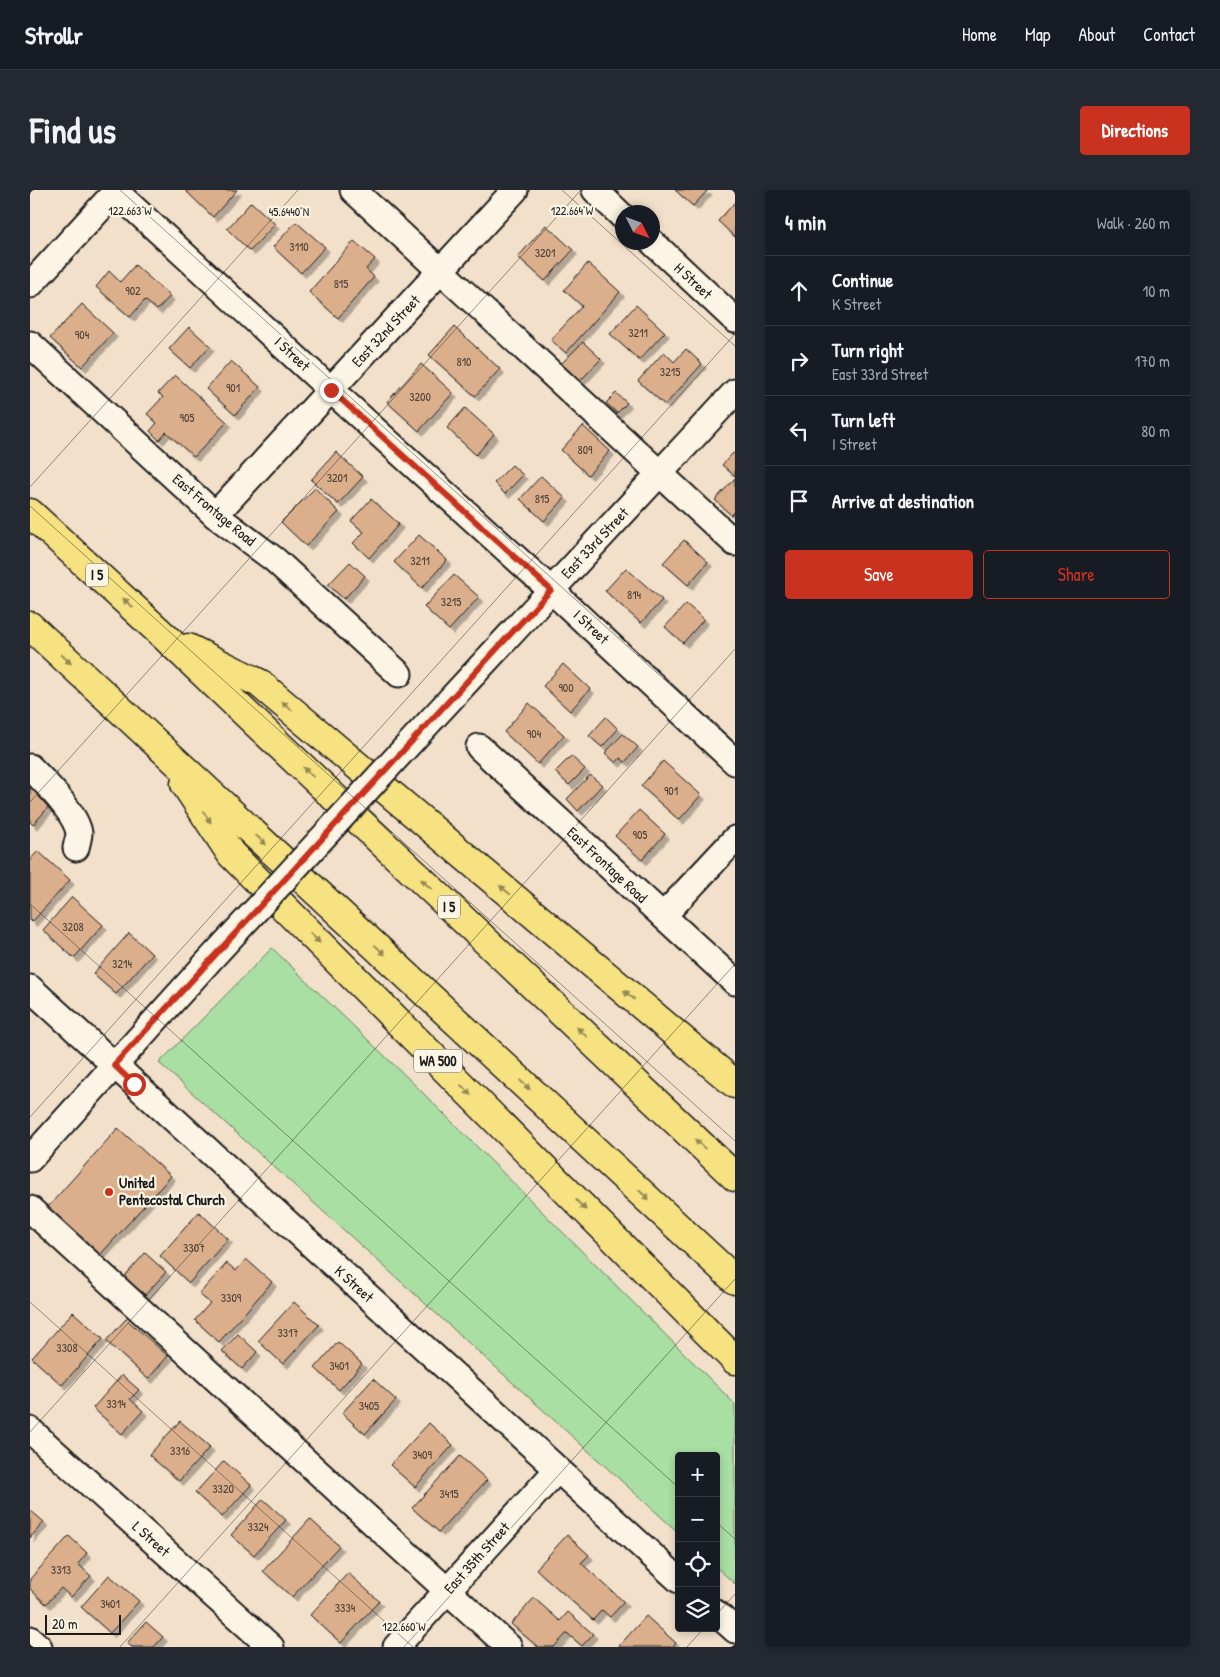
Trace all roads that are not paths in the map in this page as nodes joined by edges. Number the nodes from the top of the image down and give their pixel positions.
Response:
1 (116, 190) edge
2 (352, 190) edge
3 (515, 190) edge
4 (595, 190) edge
5 (615, 209) edge
6 (660, 250) edge
7 (440, 271) junction
8 (30, 285) edge
9 (735, 320) edge
10 (30, 344) edge
11 (331, 390) junction
12 (735, 392) edge
13 (660, 474) junction
14 (30, 513) edge
15 (215, 515) junction
16 (735, 543) edge
17 (551, 590) junction
18 (30, 626) edge
19 (164, 636) junction
20 (399, 674) dead end
21 (161, 747) junction
22 (479, 747) dead end
23 (735, 762) edge
24 (30, 767) edge
25 (735, 839) edge
26 (76, 848) dead end
27 (663, 916) junction
28 (735, 982) edge
29 (30, 988) edge
30 (666, 1027) junction
31 (114, 1065) junction
32 (735, 1076) edge
33 (735, 1084) edge
34 (30, 1159) edge
35 (735, 1177) edge
36 (30, 1208) edge
37 (735, 1280) edge
38 (735, 1360) edge
39 (30, 1430) edge
40 (557, 1470) junction
41 (675, 1576) edge
42 (448, 1590) junction
43 (720, 1617) edge
44 (735, 1630) edge
45 (30, 1639) edge
46 (39, 1647) edge
47 (271, 1647) edge
48 (396, 1647) edge
49 (509, 1647) edge

1 - 8 street
1 - 11 street, I Street
2 - 7 street
3 - 7 street, East 32nd Street
4 - 5 street
6 - 9 street, H Street
7 - 11 street, East 32nd Street
7 - 13 street
10 - 15 street, East Frontage Road
11 - 15 street, East 32nd Street
11 - 17 street, I Street
12 - 13 street, East 33rd Street
13 - 16 street
13 - 17 street, East 33rd Street
19 -> 14 highway, I 5
15 - 20 street, East Frontage Road
17 - 23 street, I Street
17 - 31 street, East 33rd Street, bridge
18 -> 21 highway
30 -> 19 highway
35 -> 19 highway, I 5
21 -> 37 highway
21 -> 38 highway, WA 500
22 - 27 street, East Frontage Road
24 - 26 street
25 - 27 street
27 - 28 street, East Frontage Road
29 - 31 street, K Street
30 - 32 highway
30 - 33 highway
31 - 34 street, East 33rd Street
31 - 40 street, K Street
36 - 42 street
39 - 47 street, L Street
40 - 41 street, K Street
40 - 42 street, East 35th Street
42 - 48 street, East 35th Street
42 - 49 street
43 - 44 street
45 - 46 street

